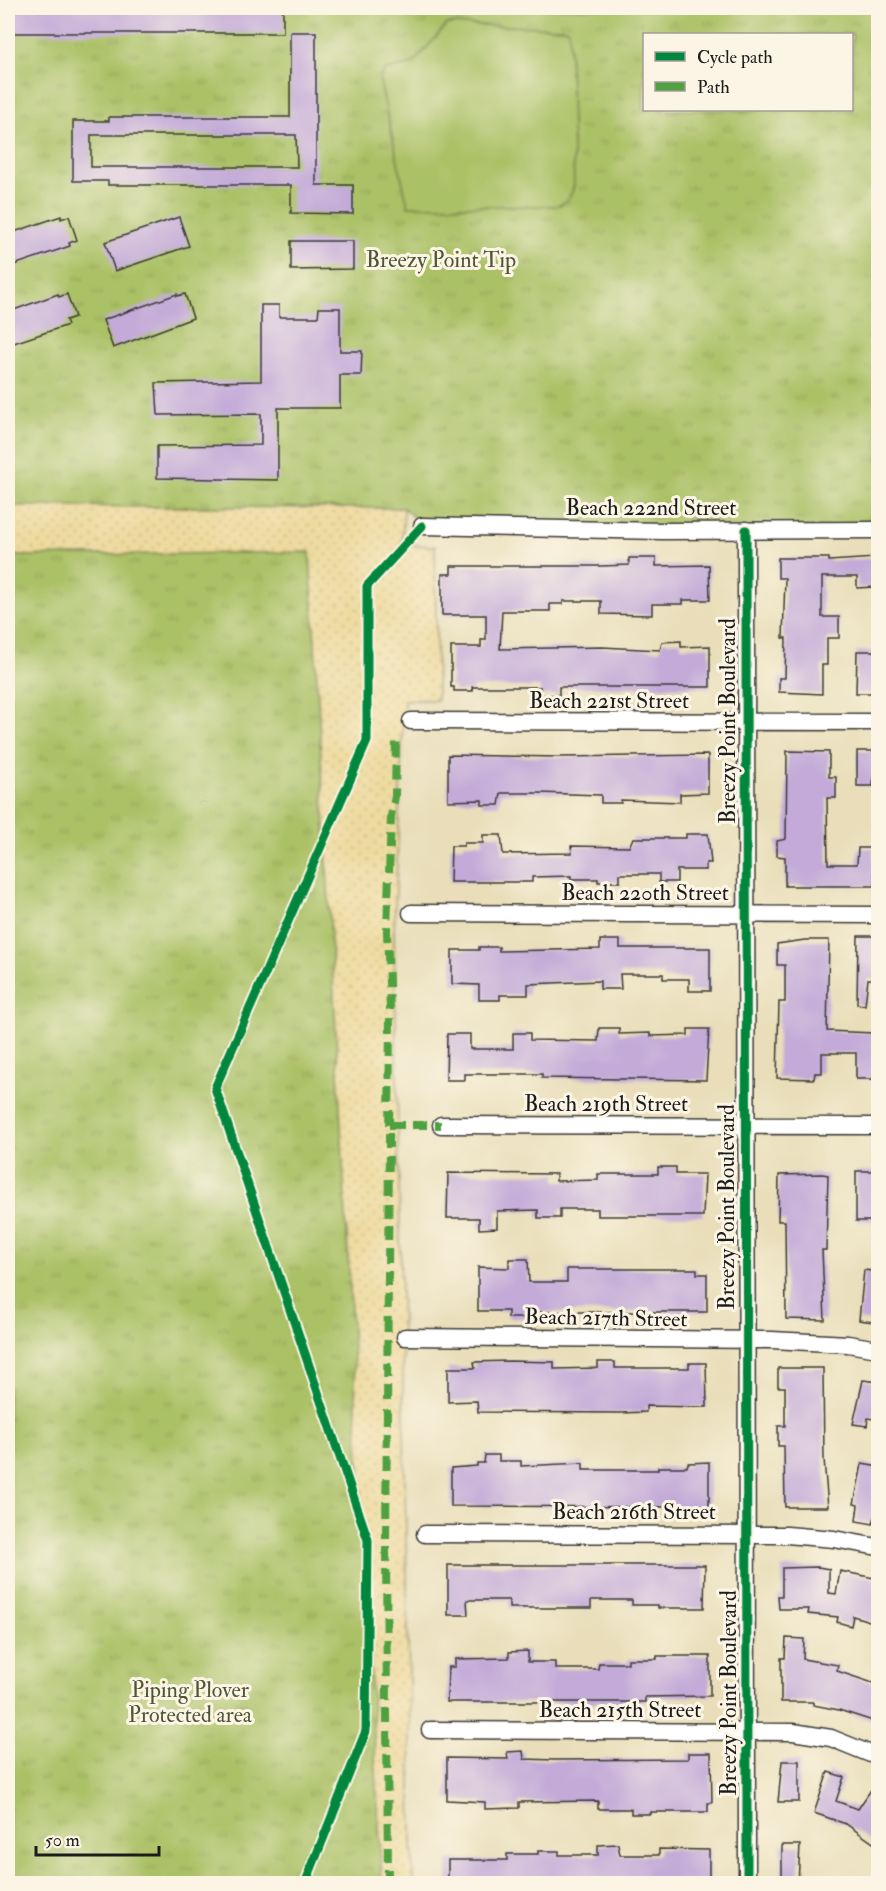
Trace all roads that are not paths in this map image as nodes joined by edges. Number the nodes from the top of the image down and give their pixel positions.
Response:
1 (422, 526) dead end
2 (746, 530) junction
3 (879, 530) edge
4 (411, 722) dead end
5 (879, 722) edge
6 (746, 723) junction
7 (411, 913) dead end
8 (746, 915) junction
9 (879, 915) edge
10 (441, 1125) dead end
11 (746, 1126) junction
12 (879, 1126) edge
13 (405, 1337) dead end
14 (746, 1340) junction
15 (879, 1349) edge
16 (425, 1534) dead end
17 (747, 1534) junction
18 (879, 1547) edge
19 (430, 1730) dead end
20 (748, 1732) junction
21 (879, 1757) edge
22 (747, 1884) edge

1 - 2 street, Beach 222nd Street
2 - 3 street, Beach 222nd Street
2 - 6 street, Breezy Point Boulevard
4 - 6 street, Beach 221st Street
5 - 6 street, Beach 221st Street
6 - 8 street, Breezy Point Boulevard
7 - 8 street, Beach 220th Street
8 - 9 street, Beach 220th Street
8 - 11 street, Breezy Point Boulevard
10 - 11 street, Beach 219th Street
11 - 12 street, Beach 219th Street
11 - 14 street, Breezy Point Boulevard
13 - 14 street, Beach 217th Street
14 - 15 street, Beach 217th Street
14 - 17 street, Breezy Point Boulevard
16 - 17 street, Beach 216th Street
17 - 18 street, Beach 216th Street
17 - 20 street, Breezy Point Boulevard
19 - 20 street, Beach 215th Street
20 - 21 street, Beach 215th Street
20 - 22 street, Breezy Point Boulevard

